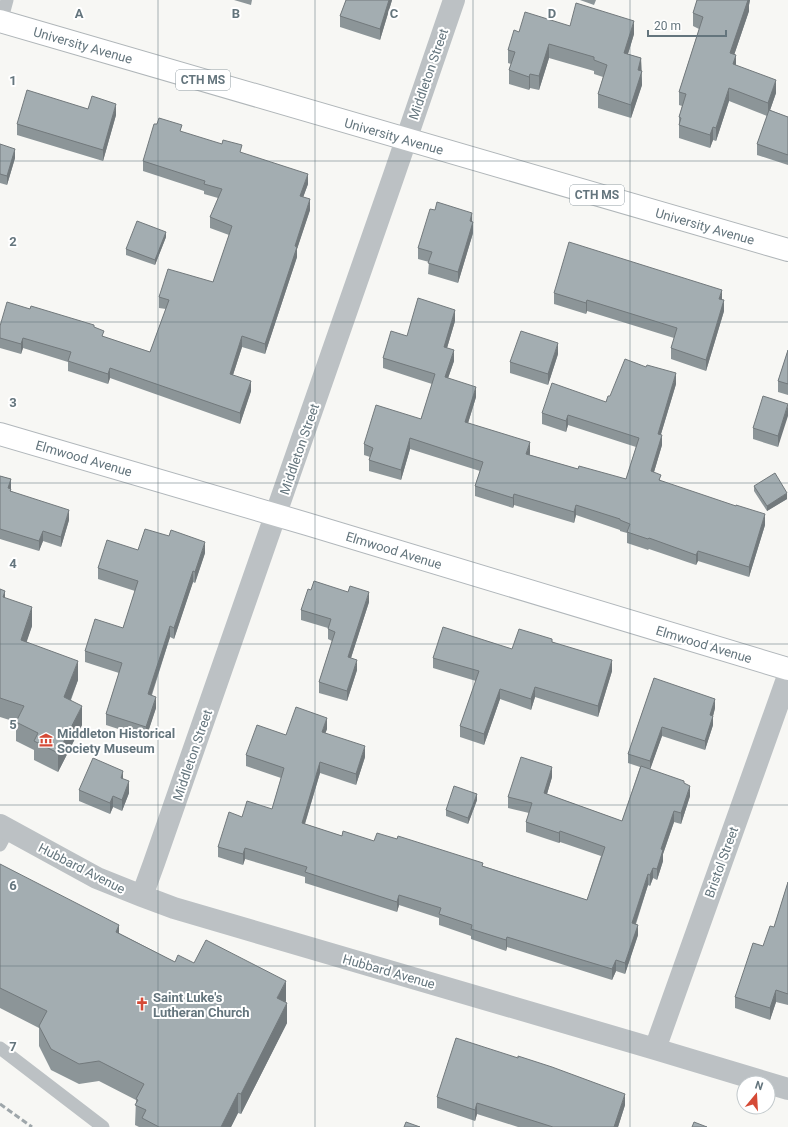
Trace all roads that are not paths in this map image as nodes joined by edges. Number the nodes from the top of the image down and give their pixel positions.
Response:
1 (7, 0) edge
2 (454, 0) edge
3 (0, 21) edge
4 (406, 139) junction
5 (788, 250) edge
6 (0, 434) edge
7 (276, 514) junction
8 (788, 669) edge
9 (788, 676) edge
10 (3, 833) edge
11 (142, 896) junction
12 (0, 1048) edge
13 (655, 1049) junction
14 (788, 1089) edge
15 (103, 1127) edge

1 - 3 lane
2 - 4 street, Middleton Street
3 - 4 main road, University Avenue / CTH MS
4 - 5 main road, University Avenue / CTH MS
4 - 7 street, Middleton Street
6 - 7 main road, Elmwood Avenue
7 - 8 main road, Elmwood Avenue
7 - 11 street, Middleton Street
9 - 13 street, Bristol Street
10 - 11 street, Hubbard Avenue
11 - 13 street, Hubbard Avenue
12 - 15 lane
13 - 14 street, Hubbard Avenue

